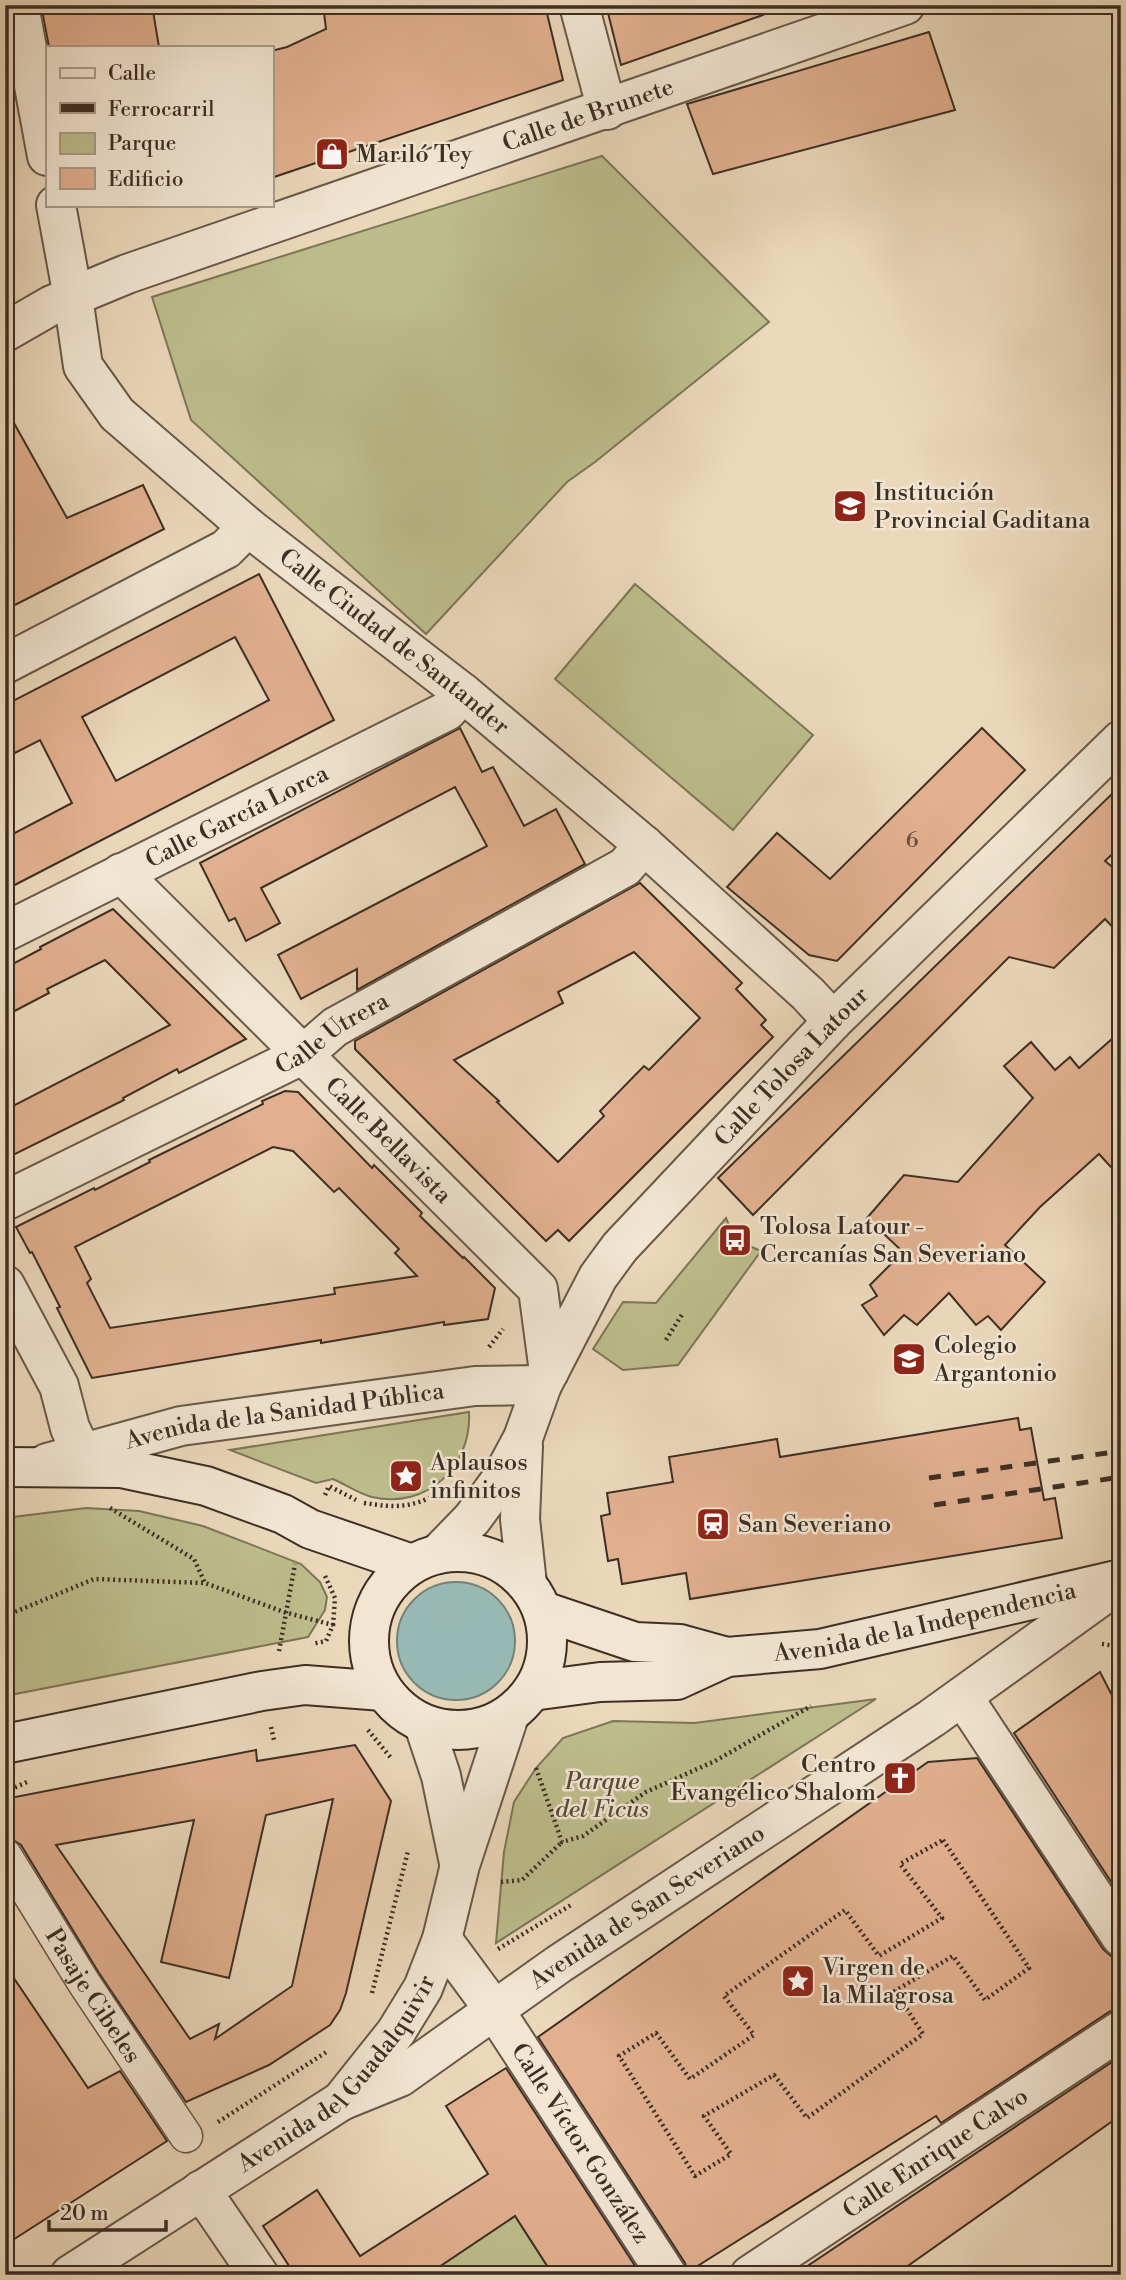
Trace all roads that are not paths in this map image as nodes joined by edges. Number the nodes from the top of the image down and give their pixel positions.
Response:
1 (19, 5) edge
2 (579, 5) edge
3 (905, 5) edge
4 (607, 110) junction
5 (46, 151) edge
6 (56, 206) edge
7 (73, 297) junction
8 (5, 332) edge
9 (248, 527) junction
10 (5, 664) edge
11 (463, 693) junction
12 (1121, 740) edge
13 (645, 845) junction
14 (121, 873) junction
15 (5, 932) edge
16 (833, 1021) junction
17 (304, 1055) junction
18 (5, 1201) edge
19 (5, 1285) edge
20 (545, 1378) junction
21 (523, 1438) junction
22 (82, 1453) junction
23 (18, 1467) edge
24 (425, 1559) junction
25 (1121, 1581) edge
26 (535, 1597) junction
27 (727, 1657) junction
28 (383, 1691) junction
29 (963, 1697) junction
30 (521, 1703) junction
31 (424, 1725) junction
32 (5, 1744) edge
33 (5, 1855) edge
34 (460, 1865) junction
35 (1121, 1937) edge
36 (442, 1938) junction
37 (495, 2011) junction
38 (1121, 2030) edge
39 (341, 2101) junction
40 (186, 2136) road end
41 (201, 2190) junction
42 (70, 2275) edge
43 (259, 2275) edge
44 (667, 2275) edge
45 (750, 2275) edge

1 - 5 street
2 - 4 street
3 - 4 street, Calle de Brunete
4 - 7 street, Calle de Brunete
6 - 7 street, Calle Ciudad de Santander
7 - 8 street, Calle de Brunete
7 - 9 street, Calle Ciudad de Santander
9 - 10 street
9 - 11 street, Calle Ciudad de Santander
11 - 13 street, Calle Ciudad de Santander
11 - 14 street, Calle García Lorca
12 - 16 street, Calle Tolosa Latour
13 - 16 street, Calle Ciudad de Santander
13 - 17 street, Calle Utrera
14 - 15 street, Calle García Lorca
14 - 17 street, Calle Bellavista
16 - 20 street, Calle Tolosa Latour
17 - 18 street, Calle Utrera
17 - 20 street, Calle Bellavista
19 - 22 street
20 - 21 street, Calle Tolosa Latour
20 - 22 street, Avenida de la Sanidad Pública
21 - 24 street, Calle Tolosa Latour
21 - 26 street, Calle Tolosa Latour
22 - 23 street, Avenida de la Sanidad Pública
23 - 24 street, Avenida de la Sanidad Pública
24 - 26 street
24 - 28 street
25 - 27 street, Avenida de la Independencia
25 - 29 street, Avenida de San Severiano
26 - 27 street, Avenida de la Independencia
26 - 30 street
27 - 30 street, Avenida de la Independencia
28 - 31 street
28 - 32 street
29 - 35 street
29 - 37 street, Avenida de San Severiano
30 - 31 street
30 - 34 street, Avenida del Guadalquivir
31 - 34 street, Avenida del Guadalquivir
33 - 40 street, Pasaje Cibeles
34 - 36 street, Avenida del Guadalquivir
36 - 37 street, Calle Víctor González
36 - 39 street, Avenida del Guadalquivir
37 - 39 street, Avenida de San Severiano
37 - 44 street, Calle Víctor González
38 - 45 street, Calle Enrique Calvo
39 - 41 street, Avenida del Guadalquivir
41 - 42 street, Avenida del Guadalquivir
41 - 43 street

